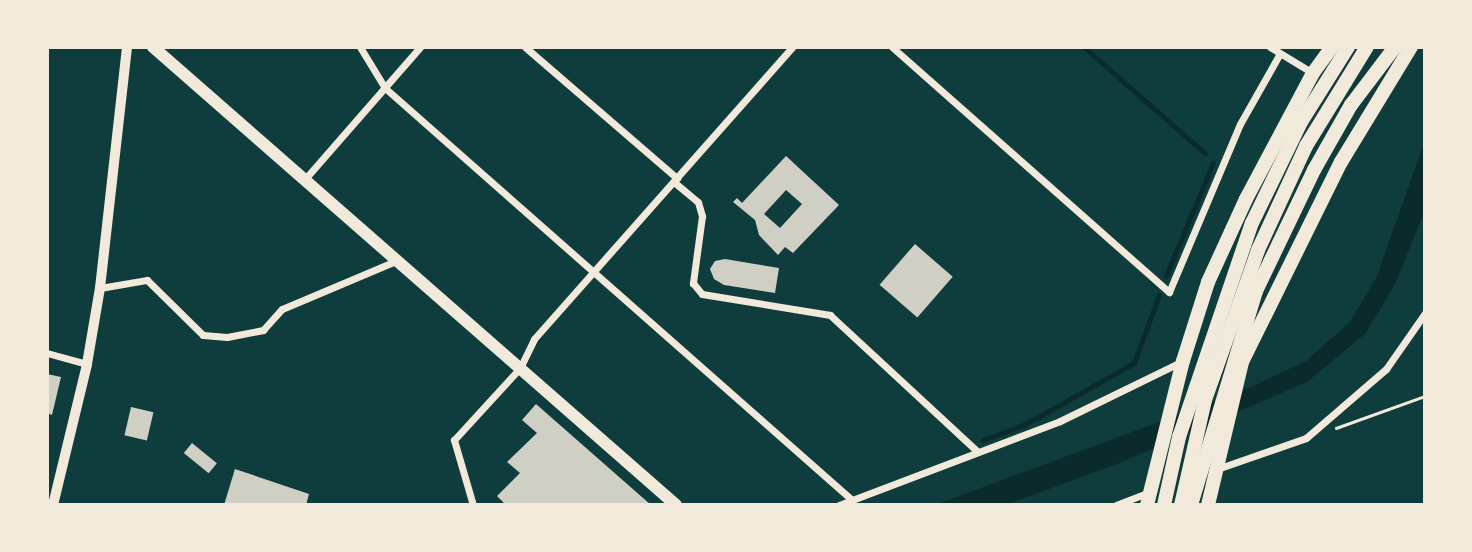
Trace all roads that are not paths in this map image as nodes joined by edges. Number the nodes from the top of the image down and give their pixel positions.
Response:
1 (127, 47) edge
2 (153, 47) edge
3 (360, 47) edge
4 (419, 47) edge
5 (526, 47) edge
6 (792, 47) edge
7 (892, 47) edge
8 (1270, 47) edge
9 (1332, 47) edge
10 (1348, 47) edge
11 (1367, 47) edge
12 (1395, 47) edge
13 (1411, 47) edge
14 (1279, 55) junction
15 (1313, 73) junction
16 (384, 88) junction
17 (305, 178) junction
18 (675, 180) junction
19 (398, 260) junction
20 (595, 271) junction
21 (100, 288) junction
22 (1425, 313) edge
23 (47, 353) edge
24 (1183, 361) junction
25 (88, 364) junction
26 (520, 368) junction
27 (977, 451) junction
28 (1216, 469) junction
29 (1147, 499) edge
30 (852, 500) junction
31 (53, 505) edge
32 (473, 505) edge
33 (676, 505) edge
34 (839, 505) edge
35 (1116, 505) edge
36 (1164, 505) edge
37 (1181, 505) edge
38 (1191, 505) edge
39 (1208, 505) edge

1 - 21 street
2 - 17 main road
3 - 16 street
4 - 16 street
5 - 18 street
6 - 18 street
7 - 14 street
8 - 14 street
9 - 15 highway
10 - 36 highway
11 - 37 highway
12 - 38 highway
13 - 28 highway
14 - 15 street
15 - 24 highway
16 - 17 street
16 - 20 street
17 - 19 main road
18 - 20 street
18 - 27 street
19 - 21 street
19 - 26 main road
20 - 26 street
20 - 30 street
21 - 25 street
22 - 28 street
23 - 25 street
24 - 27 street
24 - 29 highway
25 - 31 street
26 - 32 street
26 - 33 main road
27 - 30 street
28 - 39 highway
29 - 35 street
30 - 34 street

